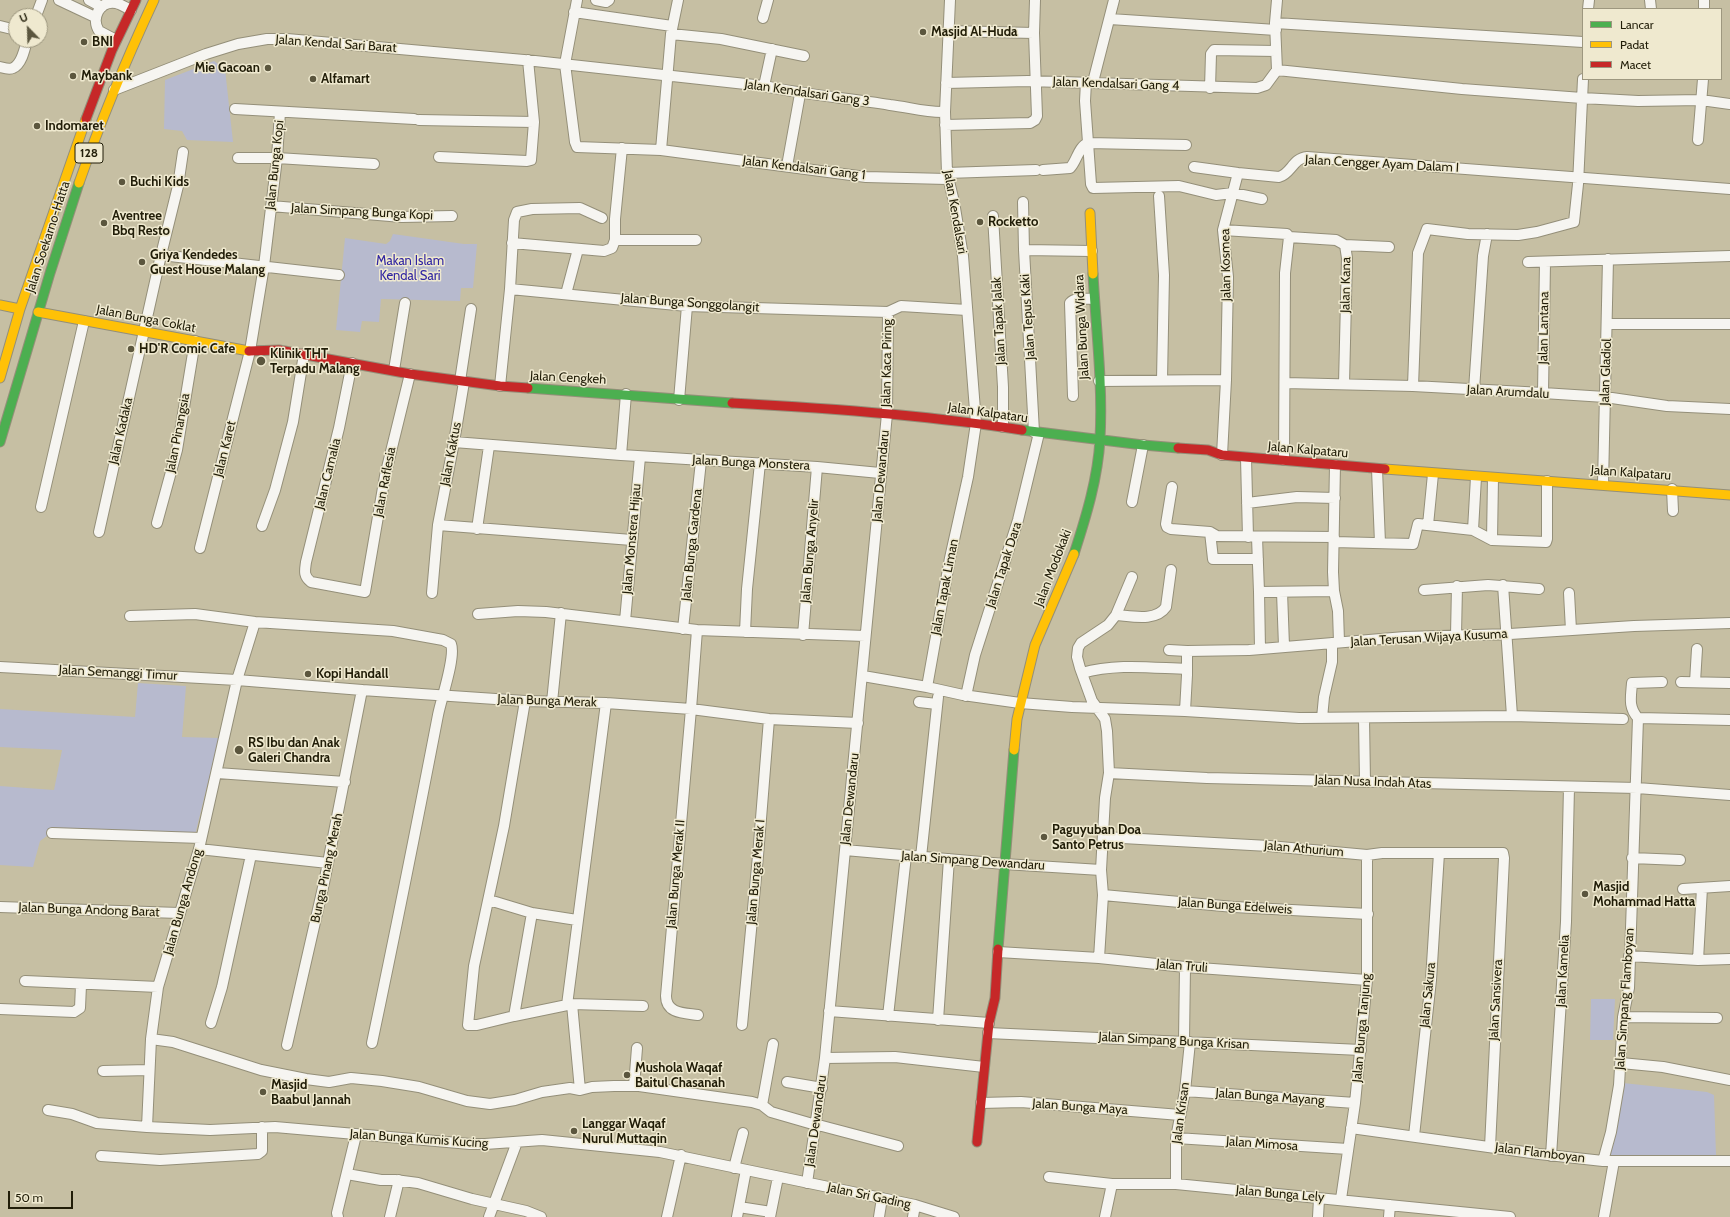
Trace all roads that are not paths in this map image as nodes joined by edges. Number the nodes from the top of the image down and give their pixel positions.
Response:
1 (41, 0) edge
2 (55, 0) edge
3 (59, 0) edge
4 (89, 0) edge
5 (136, 0) edge
6 (154, 0) edge
7 (577, 0) edge
8 (596, 0) edge
9 (609, 0) edge
10 (678, 0) edge
11 (768, 0) edge
12 (950, 0) edge
13 (1035, 0) edge
14 (1114, 0) edge
15 (1277, 0) edge
16 (102, 7) junction
17 (131, 10) junction
18 (574, 12) junction
19 (95, 17) junction
20 (763, 18) dead end
21 (1110, 19) junction
22 (1276, 26) junction
23 (672, 30) junction
24 (948, 31) junction
25 (1034, 34) junction
26 (116, 40) junction
27 (1582, 42) edge
28 (24, 48) edge
29 (772, 49) junction
30 (1276, 51) junction
31 (804, 56) dead end
32 (528, 60) junction
33 (565, 64) junction
34 (0, 67) edge
35 (1277, 70) junction
36 (668, 76) junction
37 (1583, 80) edge
38 (1703, 80) edge
39 (1036, 81) junction
40 (1090, 82) junction
41 (946, 84) junction
42 (764, 86) junction
43 (1210, 88) junction
44 (114, 90) junction
45 (800, 94) junction
46 (1582, 98) junction
47 (1701, 100) junction
48 (1730, 104) edge
49 (235, 109) dead end
50 (280, 112) junction
51 (945, 112) junction
52 (534, 122) junction
53 (945, 125) junction
54 (1698, 140) dead end
55 (1088, 143) junction
56 (1186, 145) dead end
57 (622, 148) junction
58 (661, 150) junction
59 (183, 152) dead end
60 (439, 157) dead end
61 (238, 158) dead end
62 (277, 158) junction
63 (374, 164) dead end
64 (786, 166) junction
65 (1194, 167) dead end
66 (1238, 173) junction
67 (947, 176) junction
68 (1578, 178) junction
69 (1730, 189) edge
70 (1159, 196) dead end
71 (1231, 198) junction
72 (1262, 199) dead end
73 (1023, 202) dead end
74 (271, 206) junction
75 (1090, 213) dead end
76 (452, 216) dead end
77 (993, 216) dead end
78 (602, 218) dead end
79 (1223, 230) junction
80 (1486, 234) junction
81 (615, 236) junction
82 (1289, 237) junction
83 (696, 240) dead end
84 (512, 243) junction
85 (1346, 245) junction
86 (1389, 247) dead end
87 (578, 249) junction
88 (1024, 250) junction
89 (1092, 250) junction
90 (161, 255) junction
91 (1730, 256) edge
92 (1608, 260) junction
93 (1528, 262) dead end
94 (1545, 262) junction
95 (264, 266) junction
96 (339, 274) dead end
97 (510, 289) junction
98 (566, 294) junction
99 (1094, 299) junction
100 (405, 303) dead end
101 (0, 305) edge
102 (687, 306) junction
103 (20, 309) junction
104 (471, 309) dead end
105 (967, 310) junction
106 (38, 312) junction
107 (888, 312) junction
108 (84, 321) junction
109 (1608, 324) junction
110 (1730, 324) edge
111 (144, 331) junction
112 (195, 341) junction
113 (250, 351) junction
114 (304, 354) junction
115 (352, 363) junction
116 (394, 370) junction
117 (410, 374) junction
118 (0, 378) edge
119 (1162, 380) junction
120 (1226, 380) junction
121 (1099, 381) junction
122 (462, 382) junction
123 (1285, 383) junction
124 (1344, 384) junction
125 (500, 386) junction
126 (1413, 386) junction
127 (1474, 390) junction
128 (1543, 393) junction
129 (626, 394) junction
130 (1073, 396) dead end
131 (1605, 398) junction
132 (679, 400) junction
133 (1730, 409) edge
134 (887, 414) junction
135 (976, 423) junction
136 (1003, 427) junction
137 (1036, 432) junction
138 (1100, 439) junction
139 (0, 442) edge
140 (454, 442) junction
141 (1143, 444) junction
142 (489, 446) junction
143 (621, 455) junction
144 (1222, 455) junction
145 (640, 457) junction
146 (1246, 458) junction
147 (1284, 460) junction
148 (701, 461) junction
149 (760, 463) junction
150 (1335, 465) junction
151 (817, 467) junction
152 (1377, 469) junction
153 (880, 473) junction
154 (1432, 474) junction
155 (1476, 477) junction
156 (1493, 478) junction
157 (1547, 481) junction
158 (1602, 484) junction
159 (1172, 487) dead end
160 (1672, 489) junction
161 (1730, 495) edge
162 (1335, 498) junction
163 (1132, 502) dead end
164 (1247, 503) junction
165 (41, 507) dead end
166 (1673, 511) dead end
167 (157, 523) dead end
168 (438, 525) junction
169 (1428, 525) junction
170 (262, 526) dead end
171 (477, 529) junction
172 (1473, 530) junction
173 (99, 532) dead end
174 (1210, 532) junction
175 (1252, 537) junction
176 (1334, 539) junction
177 (632, 540) junction
178 (1492, 540) junction
179 (1380, 543) junction
180 (200, 548) dead end
181 (1258, 559) junction
182 (1171, 570) dead end
183 (1132, 577) dead end
184 (1503, 585) junction
185 (1457, 586) junction
186 (1539, 589) dead end
187 (1424, 590) dead end
188 (1334, 591) junction
189 (365, 592) joint
190 (1259, 592) junction
191 (1282, 592) junction
192 (432, 593) dead end
193 (1570, 593) dead end
194 (561, 613) junction
195 (478, 614) dead end
196 (1116, 615) junction
197 (130, 616) dead end
198 (625, 621) junction
199 (255, 622) junction
200 (1730, 623) edge
201 (683, 629) junction
202 (697, 630) junction
203 (1571, 630) junction
204 (746, 632) junction
205 (1507, 634) junction
206 (803, 635) junction
207 (1456, 635) junction
208 (866, 636) junction
209 (1335, 643) junction
210 (1284, 646) junction
211 (1697, 648) dead end
212 (1260, 649) junction
213 (1169, 650) dead end
214 (1187, 651) junction
215 (0, 667) edge
216 (1187, 669) junction
217 (1082, 672) junction
218 (862, 676) junction
219 (237, 680) junction
220 (1662, 682) dead end
221 (1681, 682) dead end
222 (1695, 682) junction
223 (1730, 683) edge
224 (927, 687) junction
225 (362, 690) junction
226 (442, 695) junction
227 (966, 696) junction
228 (526, 701) junction
229 (552, 702) junction
230 (919, 702) dead end
231 (606, 703) junction
232 (1020, 703) junction
233 (1098, 708) junction
234 (691, 710) junction
235 (1185, 711) junction
236 (1512, 716) junction
237 (769, 718) junction
238 (1322, 718) junction
239 (1364, 718) junction
240 (1638, 718) junction
241 (1623, 719) dead end
242 (1730, 720) edge
243 (858, 723) junction
244 (217, 773) junction
245 (1109, 773) junction
246 (345, 782) junction
247 (1364, 782) junction
248 (1569, 787) junction
249 (1636, 788) junction
250 (1730, 794) edge
251 (52, 833) dead end
252 (1104, 837) junction
253 (201, 838) junction
254 (199, 849) junction
255 (845, 850) junction
256 (1439, 853) junction
257 (1503, 853) joint
258 (251, 855) junction
259 (1367, 855) junction
260 (906, 856) junction
261 (921, 857) junction
262 (1632, 858) junction
263 (949, 859) junction
264 (1680, 860) dead end
265 (328, 863) junction
266 (1004, 864) junction
267 (1101, 870) junction
268 (1730, 886) edge
269 (1702, 888) junction
270 (1683, 889) dead end
271 (1103, 895) junction
272 (489, 900) junction
273 (0, 907) edge
274 (179, 913) junction
275 (532, 913) junction
276 (1368, 914) junction
277 (577, 920) junction
278 (998, 952) junction
279 (1629, 956) junction
280 (1099, 958) junction
281 (1730, 959) edge
282 (1698, 960) junction
283 (1185, 967) junction
284 (1367, 980) junction
285 (25, 981) dead end
286 (81, 985) junction
287 (158, 988) junction
288 (570, 1005) junction
289 (643, 1006) dead end
290 (0, 1009) edge
291 (829, 1011) junction
292 (698, 1015) dead end
293 (514, 1016) junction
294 (888, 1016) junction
295 (1623, 1017) junction
296 (1717, 1018) dead end
297 (938, 1020) junction
298 (211, 1023) dead end
299 (742, 1025) dead end
300 (989, 1028) junction
301 (151, 1039) junction
302 (1187, 1042) junction
303 (372, 1043) dead end
304 (773, 1044) dead end
305 (287, 1045) dead end
306 (638, 1048) dead end
307 (1361, 1050) junction
308 (825, 1058) junction
309 (1621, 1063) junction
310 (984, 1067) junction
311 (149, 1070) junction
312 (103, 1071) dead end
313 (1730, 1080) edge
314 (787, 1082) dead end
315 (634, 1086) junction
316 (822, 1088) junction
317 (580, 1090) junction
318 (1185, 1091) junction
319 (981, 1103) junction
320 (1355, 1103) junction
321 (762, 1105) junction
322 (48, 1110) dead end
323 (1180, 1115) junction
324 (816, 1126) junction
325 (147, 1127) junction
326 (262, 1127) junction
327 (1351, 1128) junction
328 (743, 1133) dead end
329 (356, 1135) junction
330 (1414, 1136) junction
331 (1176, 1138) junction
332 (517, 1142) junction
333 (977, 1142) dead end
334 (898, 1146) dead end
335 (1490, 1147) junction
336 (1348, 1150) junction
337 (681, 1155) junction
338 (101, 1156) dead end
339 (1551, 1156) junction
340 (1603, 1161) junction
341 (1614, 1161) junction
342 (1730, 1161) edge
343 (734, 1168) junction
344 (746, 1170) junction
345 (347, 1174) junction
346 (778, 1177) junction
347 (1049, 1177) dead end
348 (399, 1180) junction
349 (807, 1183) junction
350 (1112, 1184) junction
351 (1176, 1184) junction
352 (882, 1198) junction
353 (1319, 1199) junction
354 (1341, 1199) junction
355 (494, 1203) junction
356 (915, 1205) junction
357 (1390, 1205) junction
358 (738, 1212) edge
359 (770, 1214) edge
360 (338, 1217) edge
361 (390, 1217) edge
362 (489, 1217) edge
363 (541, 1217) edge
364 (667, 1217) edge
365 (879, 1217) edge
366 (913, 1217) edge
367 (954, 1217) edge
368 (1105, 1217) edge
369 (1318, 1217) edge
370 (1389, 1217) edge
371 (1510, 1217) edge
372 (1604, 1217) edge

1 - 2 street
3 - 19 street
4 - 16 street
5 - 17 main road, Jalan Soekarno-Hatta / 128
6 - 44 main road, Jalan Soekarno-Hatta / 128
7 - 18 street
8 - 9 street
10 - 23 street
11 - 20 street
12 - 24 street, Jalan Kendalsari
13 - 25 street
14 - 21 street
15 - 22 street
16 - 17 street
16 - 19 street
17 - 26 main road, Jalan Soekarno-Hatta / 128
18 - 23 street
18 - 33 street
19 - 26 street
21 - 22 street
21 - 40 street
22 - 27 street
22 - 30 street
23 - 29 street
23 - 36 street
24 - 25 street
24 - 41 street, Jalan Kendalsari
25 - 39 street
26 - 103 main road, Jalan Soekarno-Hatta / 128
28 - 34 street
29 - 31 street
29 - 42 street
30 - 35 street
30 - 43 street
32 - 33 street, Jalan Kendal Sari Barat
32 - 44 street, Jalan Kendal Sari Barat
32 - 52 street
33 - 36 street, Jalan Kendalsari Gang 3
33 - 57 street, Jalan Kendalsari Gang 1
35 - 43 street, Jalan Kendalsari Gang 4
35 - 46 street
36 - 42 street, Jalan Kendalsari Gang 3
36 - 58 street
37 - 46 street
38 - 47 street
39 - 40 street, Jalan Kendalsari Gang 4
39 - 41 street, Jalan Kendalsari Gang 4
39 - 53 street
40 - 43 street, Jalan Kendalsari Gang 4
40 - 55 street
41 - 51 street, Jalan Kendalsari
42 - 45 street, Jalan Kendalsari Gang 3
44 - 106 main road, Jalan Soekarno-Hatta / 128
45 - 51 street, Jalan Kendalsari Gang 3
45 - 64 street
46 - 47 street
46 - 68 street
47 - 48 street
47 - 54 street
49 - 50 street
50 - 52 street, Jalan Bunga Kopi
50 - 62 street, Jalan Bunga Kopi
51 - 53 street, Jalan Kendalsari
52 - 60 street
53 - 67 street, Jalan Kendalsari
55 - 56 street
55 - 67 street, Jalan Kendalsari Gang 1
55 - 71 street
57 - 58 street, Jalan Kendalsari Gang 1
57 - 81 street
58 - 64 street, Jalan Kendalsari Gang 1
59 - 90 street, Jalan Kadaka
61 - 62 street
62 - 63 street
62 - 74 street, Jalan Bunga Kopi
64 - 67 street, Jalan Kendalsari Gang 1
65 - 66 street, Jalan Cengger Ayam Dalam I
66 - 68 street, Jalan Cengger Ayam Dalam I
66 - 71 street, Jalan Kosmea
67 - 105 street, Jalan Kendalsari
68 - 69 street, Jalan Cengger Ayam Dalam I
68 - 80 street
70 - 119 street
71 - 72 street
71 - 79 street, Jalan Kosmea
73 - 88 street, Jalan Tepus Kaki
74 - 76 street, Jalan Simpang Bunga Kopi
74 - 95 street, Jalan Bunga Kopi
75 - 89 main road, Jalan Bunga Widara
77 - 136 street, Jalan Tapak Jalak
78 - 84 street
79 - 82 street, Jalan Kana
79 - 120 street, Jalan Kosmea
80 - 126 street
80 - 127 street
81 - 83 street
81 - 87 street
82 - 85 street, Jalan Kana
82 - 123 street
84 - 87 street
84 - 97 street
85 - 86 street
85 - 124 street, Jalan Kana
87 - 98 street
88 - 89 street
88 - 137 street, Jalan Tepus Kaki
89 - 99 main road, Jalan Bunga Widara
90 - 95 street
90 - 111 street, Jalan Kadaka
91 - 92 street
92 - 94 street
92 - 109 street, Jalan Gladiol
93 - 94 street
94 - 128 street, Jalan Lantana
95 - 96 street
95 - 113 street, Jalan Bunga Kopi
97 - 98 street, Jalan Bunga Songgolangit
97 - 125 street
98 - 102 street, Jalan Bunga Songgolangit
99 - 121 main road, Jalan Bunga Widara
99 - 130 street
100 - 116 street
101 - 103 main road
102 - 107 street, Jalan Bunga Songgolangit
102 - 132 street
103 - 118 main road, Jalan Soekarno-Hatta / 128
104 - 122 street, Jalan Kaktus
105 - 107 street, Jalan Bunga Songgolangit
105 - 135 street, Jalan Kendalsari
106 - 108 main road, Jalan Bunga Coklat
106 - 139 main road, Jalan Soekarno-Hatta / 128
107 - 134 street, Jalan Kaca Piring
108 - 111 main road, Jalan Bunga Coklat
108 - 165 street
109 - 110 street
109 - 131 street, Jalan Gladiol
111 - 112 main road, Jalan Bunga Coklat
111 - 173 street, Jalan Kadaka
112 - 113 main road, Jalan Bunga Coklat
112 - 167 street, Jalan Pinangsia
113 - 114 main road, Jalan Cengkeh
113 - 180 street, Jalan Karet
114 - 115 main road, Jalan Cengkeh
114 - 170 street
115 - 116 main road, Jalan Cengkeh
115 - 189 street, Jalan Camalia
116 - 117 main road, Jalan Cengkeh
117 - 122 main road, Jalan Cengkeh
117 - 189 street, Jalan Raflesia
119 - 120 street
119 - 121 street
120 - 144 street, Jalan Kosmea
121 - 138 main road, Jalan Bunga Widara
122 - 125 main road, Jalan Cengkeh
122 - 140 street, Jalan Kaktus
123 - 124 street, Jalan Arumdalu
123 - 147 street
124 - 126 street, Jalan Arumdalu
125 - 129 main road, Jalan Cengkeh
126 - 127 street, Jalan Arumdalu
127 - 128 street, Jalan Arumdalu
128 - 131 street, Jalan Arumdalu
129 - 132 main road, Jalan Cengkeh
129 - 143 street
131 - 133 street, Jalan Arumdalu
131 - 158 street, Jalan Gladiol
132 - 134 main road, Jalan Cengkeh
134 - 135 main road, Jalan Kalpataru
134 - 153 street, Jalan Dewandaru
135 - 136 main road, Jalan Kalpataru
135 - 224 street, Jalan Tapak Liman
136 - 137 main road, Jalan Kalpataru
137 - 138 main road, Jalan Kalpataru
137 - 227 street, Jalan Tapak Dara
138 - 141 main road, Jalan Kalpataru
138 - 232 main road, Jalan Modokaki
140 - 142 street, Jalan Bunga Monstera
140 - 168 street, Jalan Kaktus
141 - 144 main road, Jalan Kalpataru
141 - 163 street
142 - 143 street, Jalan Bunga Monstera
142 - 171 street
143 - 145 street, Jalan Bunga Monstera
144 - 146 main road, Jalan Kalpataru
145 - 148 street, Jalan Bunga Monstera
145 - 177 street, Jalan Monstera Hijau
146 - 147 main road, Jalan Kalpataru
146 - 164 street
147 - 150 main road, Jalan Kalpataru
148 - 149 street, Jalan Bunga Monstera
148 - 201 street, Jalan Bunga Gardena
149 - 151 street, Jalan Bunga Monstera
149 - 204 street
150 - 152 main road, Jalan Kalpataru
150 - 162 street
151 - 153 street, Jalan Bunga Monstera
151 - 206 street, Jalan Bunga Anyelir
152 - 154 main road, Jalan Kalpataru
152 - 179 street
153 - 208 street, Jalan Dewandaru
154 - 155 main road, Jalan Kalpataru
154 - 169 street
155 - 156 main road, Jalan Kalpataru
155 - 172 street
156 - 157 main road, Jalan Kalpataru
156 - 178 street
157 - 158 main road, Jalan Kalpataru
157 - 178 street
158 - 160 main road, Jalan Kalpataru
159 - 174 street
160 - 161 main road, Jalan Kalpataru
160 - 166 street
162 - 164 street
162 - 176 street
164 - 175 street
168 - 171 street
168 - 192 street, Jalan Kaktus
169 - 172 street
169 - 179 street
171 - 177 street
172 - 178 street
174 - 175 street
174 - 181 street
175 - 176 street
175 - 181 street
176 - 179 street
176 - 188 street
177 - 198 street, Jalan Monstera Hijau
181 - 190 street
182 - 196 street
183 - 196 street
184 - 185 street
184 - 186 street
184 - 205 street
185 - 187 street
185 - 207 street
188 - 191 street
188 - 209 street
190 - 191 street
190 - 212 street
191 - 210 street
193 - 203 street
194 - 195 street
194 - 198 street
194 - 229 street
196 - 217 street
197 - 199 street
198 - 201 street
199 - 219 street, Jalan Bunga Andong
199 - 226 street
200 - 203 street, Jalan Terusan Wijaya Kusuma
201 - 202 street
202 - 204 street
202 - 234 street, Jalan Bunga Merak II
203 - 205 street, Jalan Terusan Wijaya Kusuma
204 - 206 street
205 - 207 street, Jalan Terusan Wijaya Kusuma
205 - 236 street
206 - 208 street
207 - 209 street, Jalan Terusan Wijaya Kusuma
208 - 218 street, Jalan Dewandaru
209 - 210 street, Jalan Terusan Wijaya Kusuma
209 - 238 street
210 - 212 street, Jalan Terusan Wijaya Kusuma
211 - 222 street
212 - 214 street, Jalan Terusan Wijaya Kusuma
213 - 214 street, Jalan Terusan Wijaya Kusuma
214 - 216 street
215 - 219 street, Jalan Semanggi Timur
216 - 217 street
216 - 235 street
217 - 233 street
218 - 224 street
218 - 243 street, Jalan Dewandaru
219 - 225 street, Jalan Bunga Merak
219 - 244 street, Jalan Bunga Andong
220 - 240 street
221 - 222 street
222 - 223 street
224 - 227 street
225 - 226 street, Jalan Bunga Merak
225 - 246 street, Bunga Pinang Merah
226 - 228 street, Jalan Bunga Merak
226 - 303 street
227 - 232 street
228 - 229 street, Jalan Bunga Merak
228 - 272 street
229 - 231 street, Jalan Bunga Merak
230 - 261 street
231 - 234 street, Jalan Bunga Merak
231 - 277 street
232 - 233 street
232 - 266 main road, Jalan Modokaki
233 - 235 street
233 - 245 street
234 - 237 street, Jalan Bunga Merak
234 - 292 street, Jalan Bunga Merak II
235 - 238 street
236 - 239 street
236 - 241 street
237 - 243 street, Jalan Bunga Merak
237 - 299 street, Jalan Bunga Merak I
238 - 239 street
239 - 247 street
240 - 242 street
240 - 249 street, Jalan Simpang Flamboyan
243 - 255 street, Jalan Dewandaru
244 - 246 street
244 - 253 street, Jalan Bunga Andong
245 - 247 street, Jalan Nusa Indah Atas
245 - 252 street
246 - 265 street, Bunga Pinang Merah
247 - 248 street, Jalan Nusa Indah Atas
248 - 249 street, Jalan Nusa Indah Atas
248 - 339 street, Jalan Kamelia
249 - 250 street, Jalan Nusa Indah Atas
249 - 262 street, Jalan Simpang Flamboyan
251 - 253 street
252 - 259 street, Jalan Athurium
252 - 267 street
253 - 254 street, Jalan Bunga Andong
254 - 258 street
254 - 274 street, Jalan Bunga Andong
255 - 260 street, Jalan Simpang Dewandaru
255 - 291 street, Jalan Dewandaru
256 - 257 street, Jalan Athurium
256 - 259 street, Jalan Athurium
256 - 330 street, Jalan Sakura
257 - 335 street, Jalan Sansivera
258 - 265 street
258 - 298 street
259 - 276 street, Jalan Bunga Tanjung
260 - 261 street, Jalan Simpang Dewandaru
260 - 294 street
261 - 263 street, Jalan Simpang Dewandaru
262 - 264 street
262 - 279 street, Jalan Simpang Flamboyan
263 - 266 street, Jalan Simpang Dewandaru
263 - 297 street
265 - 305 street, Bunga Pinang Merah
266 - 267 street, Jalan Simpang Dewandaru
266 - 278 main road, Jalan Modokaki
267 - 271 street
268 - 269 street
269 - 270 street
269 - 282 street
271 - 276 street, Jalan Bunga Edelweis
271 - 280 street
272 - 275 street
272 - 293 street
273 - 274 street, Jalan Bunga Andong Barat
274 - 287 street, Jalan Bunga Andong
275 - 277 street
275 - 293 street
276 - 284 street, Jalan Bunga Tanjung
277 - 288 street
278 - 280 street, Jalan Truli
278 - 300 main road, Jalan Modokaki
279 - 282 street
279 - 295 street, Jalan Simpang Flamboyan
280 - 283 street, Jalan Truli
281 - 282 street
283 - 284 street, Jalan Truli
283 - 302 street, Jalan Krisan
284 - 307 street, Jalan Bunga Tanjung
285 - 286 street
286 - 287 street
286 - 290 street
287 - 301 street, Jalan Bunga Andong
288 - 289 street
288 - 293 street
288 - 317 street
291 - 294 street, Jalan Simpang Bunga Krisan
291 - 308 street, Jalan Dewandaru
294 - 297 street, Jalan Simpang Bunga Krisan
295 - 296 street
295 - 309 street, Jalan Simpang Flamboyan
297 - 300 street, Jalan Simpang Bunga Krisan
300 - 302 street, Jalan Simpang Bunga Krisan
300 - 310 main road, Jalan Modokaki
301 - 311 street, Jalan Bunga Andong
301 - 317 street
302 - 307 street, Jalan Simpang Bunga Krisan
302 - 318 street, Jalan Krisan
304 - 321 street
306 - 315 street
307 - 320 street, Jalan Bunga Tanjung
308 - 310 street
308 - 316 street, Jalan Dewandaru
309 - 313 street
309 - 340 street, Jalan Simpang Flamboyan
310 - 319 main road, Jalan Modokaki
311 - 312 street
311 - 325 street, Jalan Bunga Andong
314 - 316 street
315 - 317 street
315 - 321 street
316 - 324 street, Jalan Dewandaru
318 - 320 street, Jalan Bunga Mayang
318 - 323 street, Jalan Krisan
319 - 323 street, Jalan Bunga Maya
319 - 333 main road, Jalan Modokaki
320 - 327 street, Jalan Bunga Tanjung
321 - 324 street
322 - 325 street, Jalan Bunga Kumis Kucing
323 - 331 street, Jalan Krisan
324 - 334 street
324 - 349 street, Jalan Dewandaru
325 - 326 street, Jalan Bunga Kumis Kucing
326 - 329 street, Jalan Bunga Kumis Kucing
326 - 338 street
327 - 330 street, Jalan Flamboyan
327 - 336 street, Jalan Bunga Tanjung
328 - 343 street
329 - 332 street, Jalan Bunga Kumis Kucing
329 - 345 street
330 - 335 street, Jalan Flamboyan
331 - 336 street, Jalan Mimosa
331 - 351 street, Jalan Krisan
332 - 337 street, Jalan Bunga Kumis Kucing
332 - 355 street
335 - 339 street, Jalan Flamboyan
336 - 354 street, Jalan Bunga Tanjung
337 - 343 street, Jalan Bunga Kumis Kucing
337 - 364 street
339 - 340 street, Jalan Flamboyan
340 - 341 street, Jalan Flamboyan
341 - 342 street, Jalan Flamboyan
341 - 372 street
343 - 344 street, Jalan Bunga Kumis Kucing
344 - 346 street, Jalan Bunga Kumis Kucing
344 - 358 street
345 - 348 street
345 - 360 street
346 - 349 street, Jalan Bunga Kumis Kucing
346 - 359 street
347 - 350 street, Jalan Bunga Lely
348 - 355 street
348 - 361 street
349 - 352 street, Jalan Sri Gading
350 - 351 street, Jalan Bunga Lely
350 - 368 street
351 - 353 street, Jalan Bunga Lely
352 - 356 street, Jalan Sri Gading
352 - 365 street
353 - 354 street, Jalan Bunga Lely
353 - 369 street
354 - 357 street, Jalan Bunga Lely
355 - 362 street
355 - 363 street
356 - 366 street
356 - 367 street, Jalan Sri Gading
357 - 370 street
357 - 371 street, Jalan Bunga Lely
358 - 359 street

